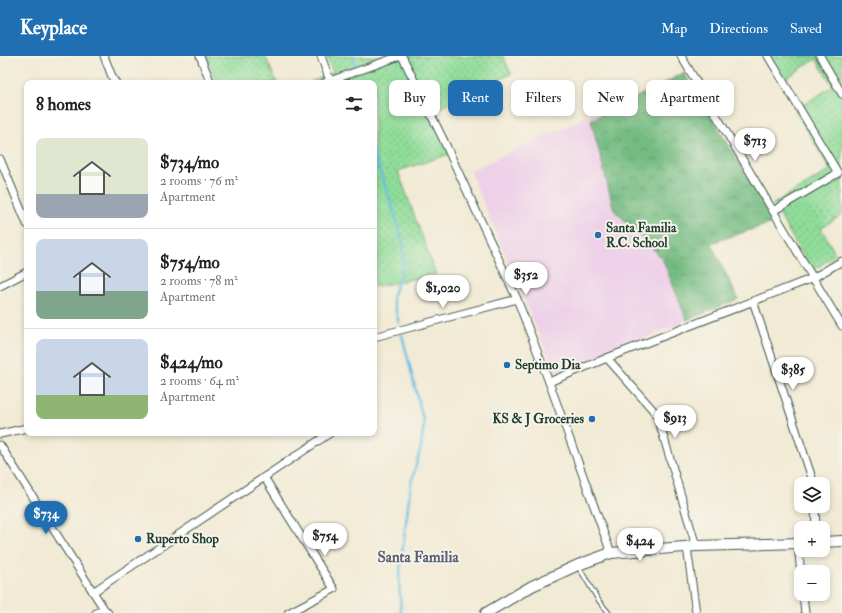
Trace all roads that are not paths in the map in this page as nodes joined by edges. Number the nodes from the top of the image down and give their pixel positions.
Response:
1 (104, 56) edge
2 (200, 56) edge
3 (320, 56) edge
4 (401, 56) edge
5 (681, 56) edge
6 (768, 56) edge
7 (820, 56) edge
8 (115, 80) edge
9 (210, 80) edge
10 (326, 80) edge
11 (333, 80) edge
12 (842, 94) edge
13 (0, 159) edge
14 (773, 211) junction
15 (24, 217) edge
16 (842, 261) edge
17 (24, 274) edge
18 (813, 278) junction
19 (0, 286) edge
20 (517, 299) junction
21 (752, 301) junction
22 (842, 326) edge
23 (377, 336) edge
24 (606, 358) junction
25 (549, 382) junction
26 (24, 429) edge
27 (0, 434) edge
28 (326, 436) edge
29 (0, 445) edge
30 (264, 477) junction
31 (812, 477) edge
32 (842, 541) edge
33 (830, 542) edge
34 (794, 543) edge
35 (692, 546) junction
36 (611, 553) junction
37 (578, 565) junction
38 (93, 592) junction
39 (804, 601) edge
40 (106, 611) edge
41 (96, 613) edge
42 (288, 613) edge
43 (486, 613) edge
44 (609, 613) edge
45 (696, 613) edge
46 (805, 613) edge

1 - 8 street
2 - 9 street
3 - 10 street
4 - 11 street
4 - 20 street
5 - 14 street
6 - 14 street
7 - 12 street
13 - 15 street
14 - 18 street
16 - 18 street
17 - 19 street
18 - 21 street
18 - 22 street
20 - 23 street
20 - 25 street
21 - 24 street
21 - 31 street
24 - 25 street
24 - 35 street
25 - 36 street
26 - 27 street
28 - 30 street
29 - 38 street
30 - 38 street
30 - 42 street
32 - 33 main road
34 - 35 main road
35 - 36 main road
35 - 45 street
36 - 37 main road
37 - 43 main road
37 - 44 lane
38 - 40 street
39 - 46 street
40 - 41 street

